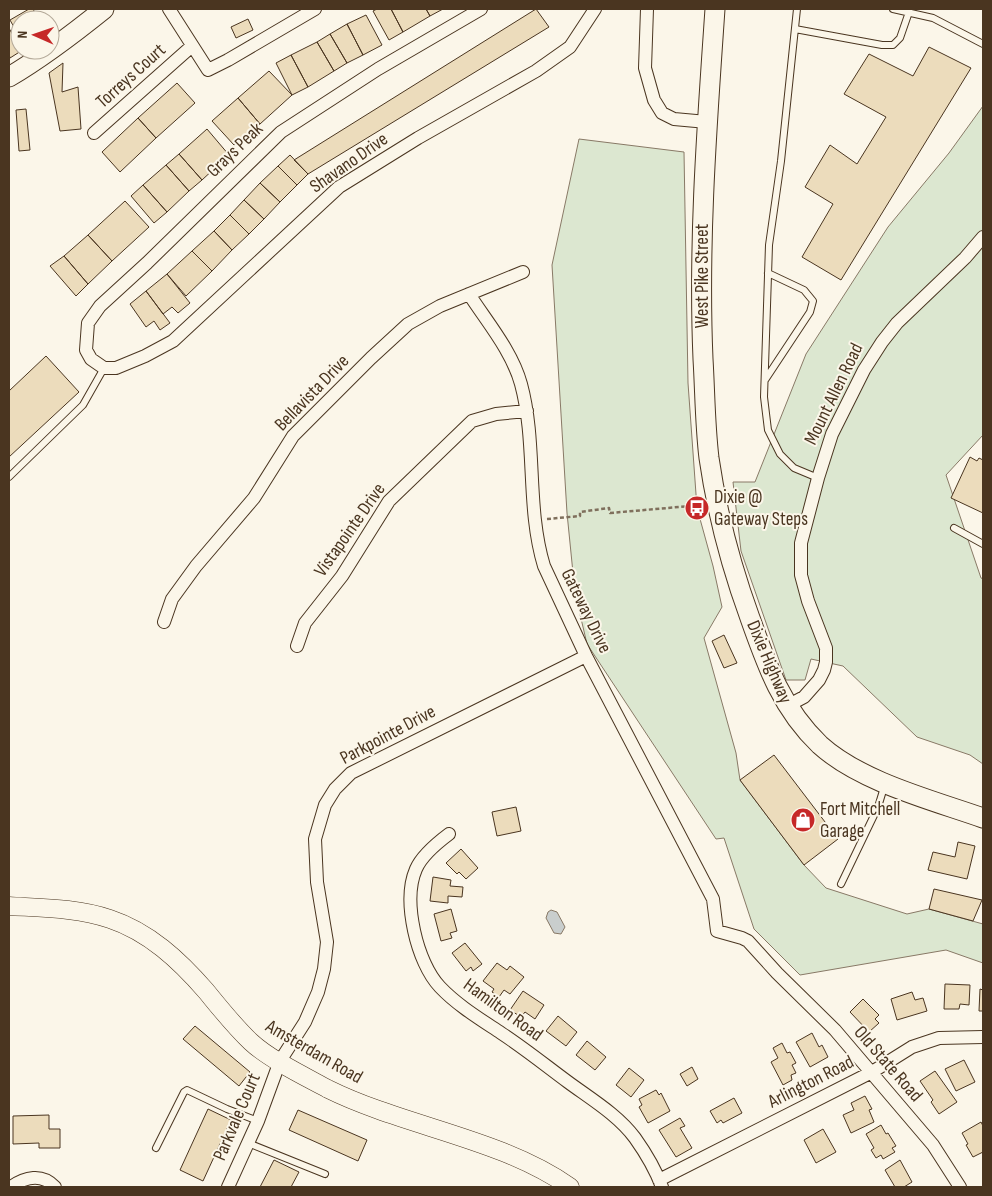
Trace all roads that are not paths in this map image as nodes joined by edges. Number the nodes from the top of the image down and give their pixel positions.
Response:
1 (104, 9) edge
2 (169, 9) edge
3 (315, 9) edge
4 (481, 9) edge
5 (595, 9) edge
6 (646, 9) edge
7 (714, 9) edge
8 (797, 9) edge
9 (893, 9) edge
10 (909, 12) junction
11 (795, 29) junction
12 (983, 44) edge
13 (192, 46) junction
14 (9, 77) edge
15 (707, 122) junction
16 (94, 133) dead end
17 (983, 237) edge
18 (523, 272) dead end
19 (768, 273) junction
20 (469, 294) junction
21 (104, 368) junction
22 (765, 380) junction
23 (527, 411) junction
24 (9, 477) edge
25 (818, 478) junction
26 (954, 528) dead end
27 (726, 542) joint
28 (983, 544) edge
29 (164, 622) dead end
30 (297, 646) dead end
31 (586, 656) junction
32 (787, 706) junction
33 (885, 783) junction
34 (983, 818) edge
35 (450, 834) dead end
36 (840, 884) dead end
37 (9, 906) edge
38 (717, 932) joint
39 (983, 1037) edge
40 (280, 1061) junction
41 (872, 1072) junction
42 (258, 1121) junction
43 (248, 1143) junction
44 (156, 1148) dead end
45 (325, 1174) dead end
46 (661, 1184) edge
47 (11, 1187) edge
48 (55, 1187) edge
49 (228, 1187) edge
50 (570, 1187) edge
51 (960, 1187) edge

1 - 14 main road
2 - 13 street
3 - 13 street
4 - 21 street, Grays Peak
5 - 21 street, Shavano Drive
6 - 15 street
7 - 15 main road, West Pike Street
8 - 11 lane
9 - 10 lane
10 - 11 lane
10 - 12 lane
11 - 19 lane
13 - 16 street, Torreys Court
15 - 27 main road, West Pike Street
17 - 25 street, Mount Allen Road
18 - 20 street, Bellavista Drive
19 - 22 lane
19 - 22 lane
20 - 23 street, Gateway Drive
20 - 29 street, Bellavista Drive
21 - 24 lane
22 - 25 lane
23 - 30 street, Vistapointe Drive
23 - 31 street, Gateway Drive
25 - 32 street, Mount Allen Road
26 - 28 lane
27 - 32 main road, Dixie Highway
31 - 38 street, Gateway Drive
31 - 40 street, Parkpointe Drive
32 - 33 main road, Dixie Highway
33 - 34 main road, Dixie Highway
33 - 36 lane
35 - 46 street, Hamilton Road
37 - 40 street, Amsterdam Road
38 - 41 street, Old State Road
39 - 41 street, Arlington Road
40 - 42 street, Parkvale Court
40 - 50 street, Amsterdam Road
41 - 46 street, Arlington Road
41 - 51 street, Old State Road
42 - 43 street, Parkvale Court
42 - 44 lane
43 - 45 lane
43 - 49 street, Parkvale Court
47 - 48 street

